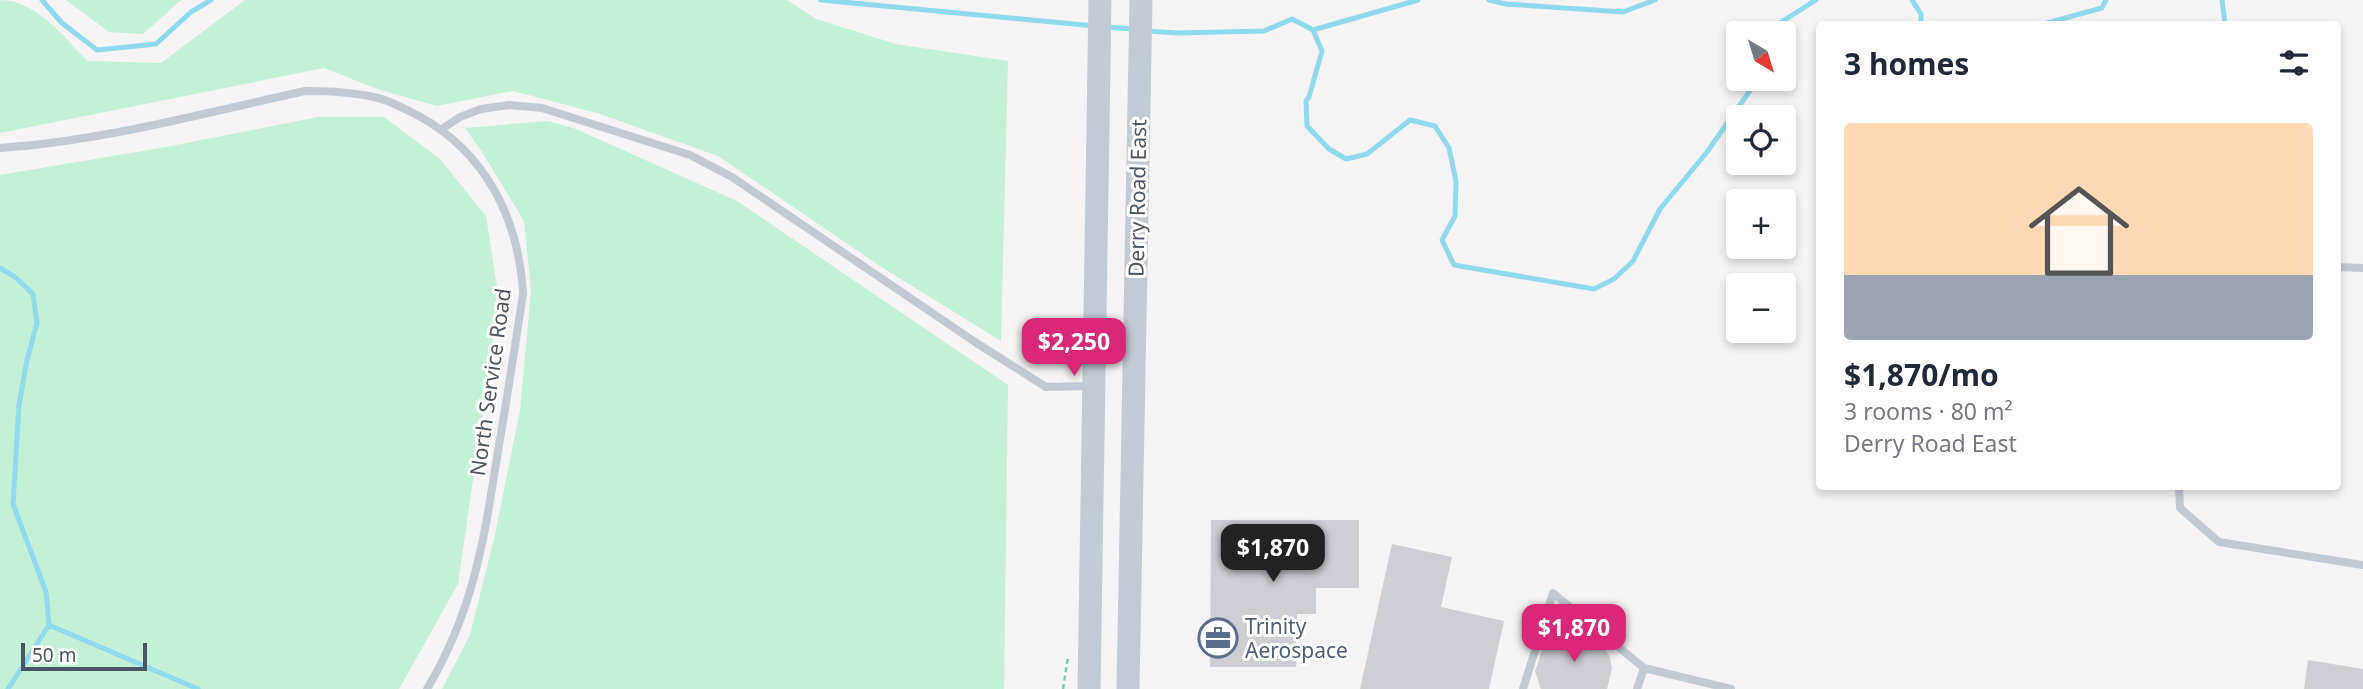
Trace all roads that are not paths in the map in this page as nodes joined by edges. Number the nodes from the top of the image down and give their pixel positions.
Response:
1 (1100, 0) edge
2 (1141, 0) edge
3 (442, 129) junction
4 (0, 148) edge
5 (2341, 268) edge
6 (2363, 268) edge
7 (1095, 386) junction
8 (2179, 490) edge
9 (2363, 565) edge
10 (1644, 668) junction
11 (428, 689) edge
12 (1089, 689) edge
13 (1128, 689) edge
14 (1523, 689) edge
15 (1637, 689) edge
16 (1731, 689) edge

1 - 7 main road, Derry Road East
2 - 13 main road, Derry Road East
3 - 4 lane, North Service Road
3 - 7 lane
3 - 11 lane, North Service Road
5 - 6 lane
7 - 12 main road, Derry Road East
8 - 9 lane
10 - 14 lane
10 - 15 lane
10 - 16 lane

